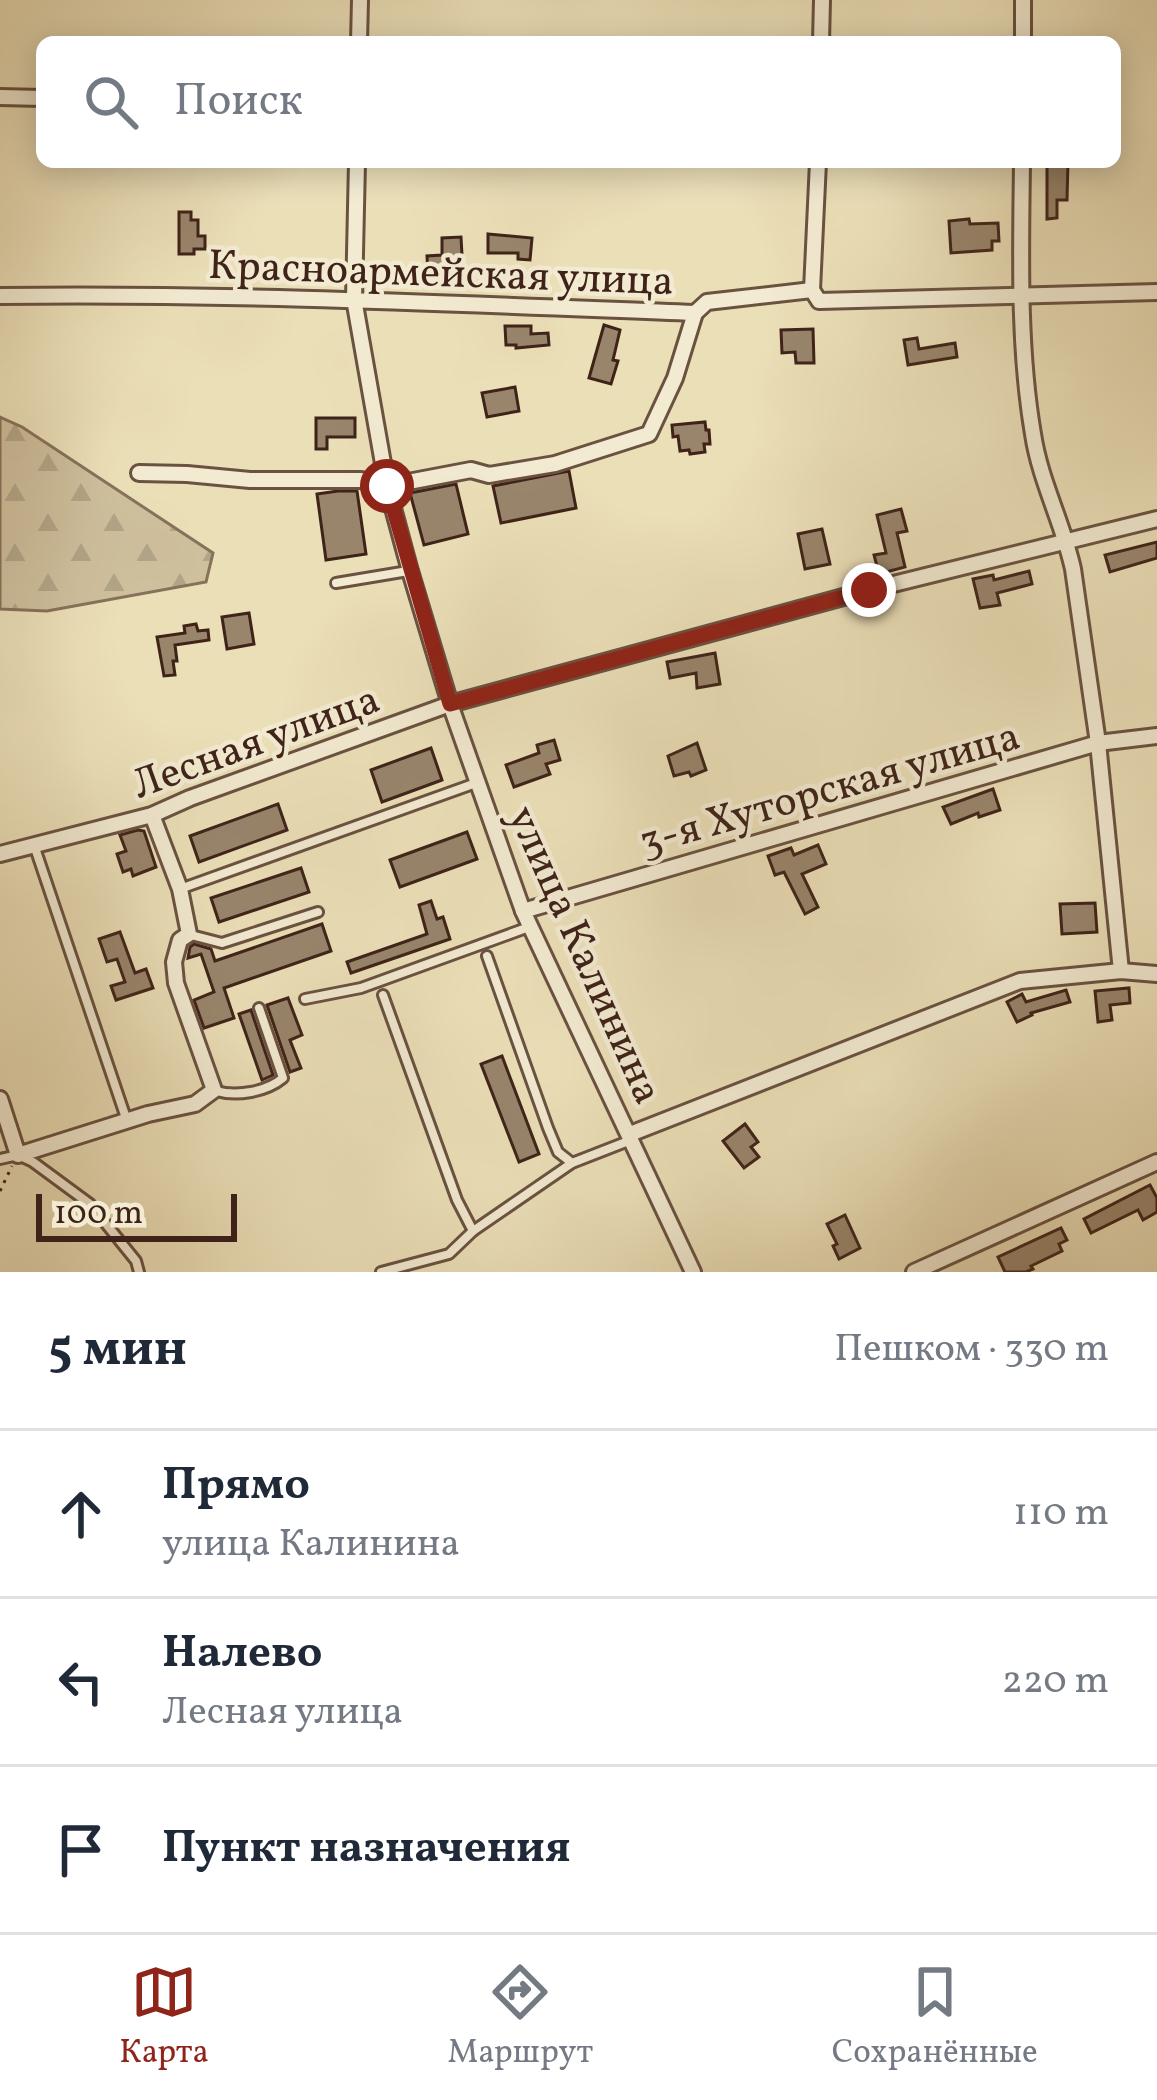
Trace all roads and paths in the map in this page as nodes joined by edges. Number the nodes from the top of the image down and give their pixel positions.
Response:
1 (360, 0) edge
2 (822, 0) edge
3 (1023, 0) edge
4 (359, 36) edge
5 (821, 36) edge
6 (1023, 36) edge
7 (0, 97) edge
8 (36, 98) edge
9 (358, 168) edge
10 (818, 168) edge
11 (1022, 168) edge
12 (812, 290) junction
13 (1157, 292) edge
14 (1020, 294) junction
15 (0, 296) edge
16 (354, 299) junction
17 (695, 313) junction
18 (139, 473) dead end
19 (387, 486) junction
20 (1157, 519) edge
21 (1067, 542) junction
22 (410, 571) junction
23 (336, 583) dead end
24 (450, 704) junction
25 (1157, 736) edge
26 (1098, 743) junction
27 (477, 783) junction
28 (152, 815) junction
29 (34, 844) junction
30 (0, 854) edge
31 (180, 889) junction
32 (523, 911) junction
33 (318, 912) dead end
34 (529, 928) junction
35 (189, 934) junction
36 (487, 956) dead end
37 (1121, 971) junction
38 (1157, 974) edge
39 (383, 995) dead end
40 (305, 999) dead end
41 (259, 1008) dead end
42 (214, 1090) junction
43 (0, 1099) edge
44 (127, 1121) junction
45 (631, 1137) junction
46 (18, 1155) junction
47 (0, 1159) edge
48 (572, 1162) junction
49 (1157, 1162) edge
50 (0, 1191) edge
51 (473, 1231) junction
52 (139, 1272) edge
53 (381, 1272) edge
54 (692, 1272) edge
55 (914, 1272) edge

1 - 4 street
2 - 5 street
3 - 6 street
7 - 8 street
9 - 16 street, улица Калинина
10 - 12 street
11 - 14 street
12 - 14 street, Красноармейская улица
12 - 17 street, Красноармейская улица
13 - 14 street, Красноармейская улица
14 - 21 street
15 - 16 street, Красноармейская улица
16 - 17 street, Красноармейская улица
16 - 19 street, улица Калинина
17 - 19 street
18 - 19 street
19 - 22 street, улица Калинина
20 - 21 street, Лесная улица
21 - 24 street, Лесная улица
21 - 26 street
22 - 23 lane
22 - 24 street, улица Калинина
24 - 27 street, улица Калинина
24 - 28 street, Лесная улица
25 - 26 street, 3-я Хуторская улица
26 - 32 street, 3-я Хуторская улица
26 - 37 street
27 - 31 lane
27 - 32 street, улица Калинина
28 - 29 street, Лесная улица
28 - 31 street
29 - 30 street, Лесная улица
29 - 44 lane
31 - 35 street
32 - 34 street, улица Калинина
33 - 35 lane
34 - 40 lane
34 - 45 street, улица Калинина
35 - 42 street
36 - 48 lane
37 - 38 street
37 - 45 street
39 - 51 lane
41 - 42 lane
42 - 44 street
43 - 46 street
44 - 46 street
45 - 48 lane
45 - 54 street, улица Калинина
46 - 47 lane
46 - 50 path
46 - 52 lane
48 - 51 lane
49 - 55 street
51 - 53 lane

